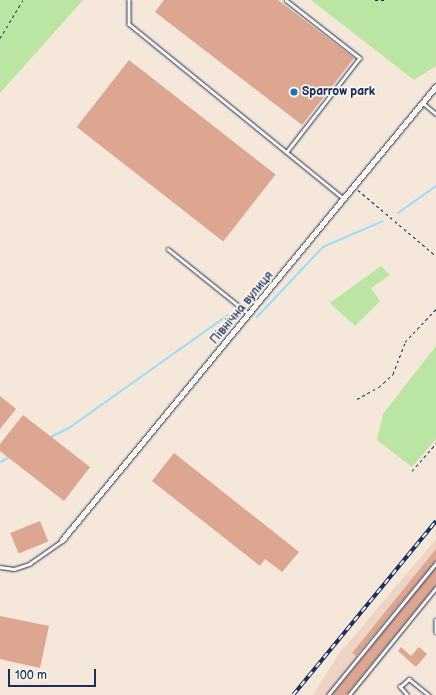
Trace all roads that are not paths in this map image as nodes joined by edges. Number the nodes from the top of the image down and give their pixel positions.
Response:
1 (129, 0) edge
2 (286, 0) edge
3 (436, 86) edge
4 (423, 103) junction
5 (436, 114) edge
6 (287, 152) junction
7 (345, 199) junction
8 (168, 249) dead end
9 (250, 314) junction
10 (62, 540) joint
11 (436, 563) edge
12 (0, 567) edge
13 (436, 588) edge
14 (436, 620) edge
15 (436, 632) edge
16 (328, 695) edge
17 (349, 695) edge
18 (407, 695) edge
19 (429, 695) edge

1 - 6 lane
2 - 6 lane
3 - 4 street, Північна вулиця
4 - 5 lane
4 - 7 street, Північна вулиця
6 - 7 lane
7 - 9 street, Північна вулиця
8 - 9 lane
9 - 10 street, Північна вулиця
10 - 12 lane
11 - 16 lane
13 - 17 lane
14 - 15 lane
18 - 19 lane

